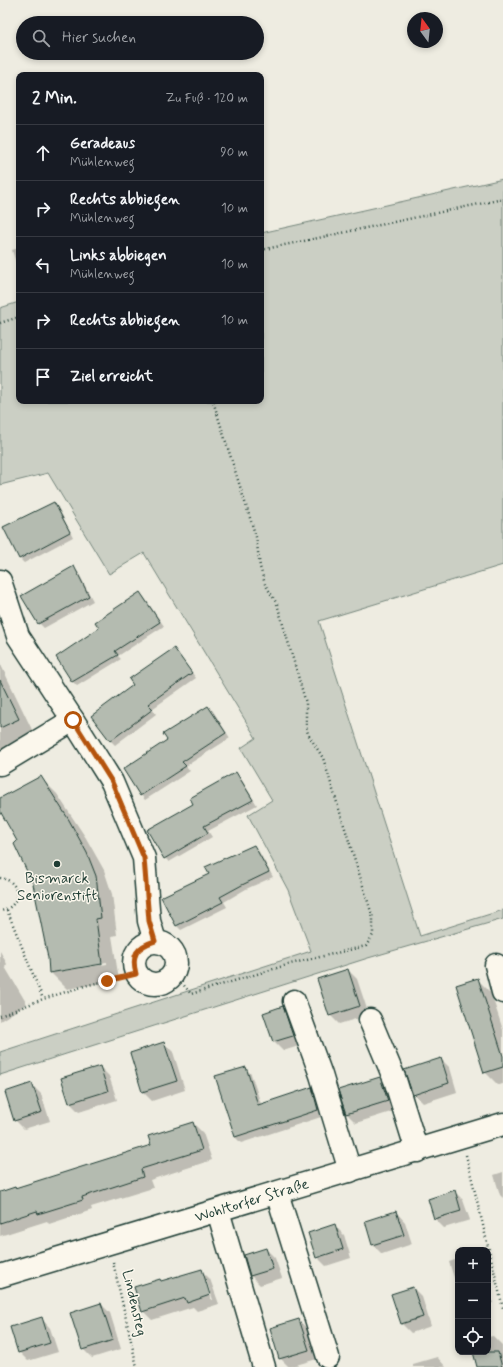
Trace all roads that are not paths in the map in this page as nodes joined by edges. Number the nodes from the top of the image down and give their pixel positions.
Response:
1 (0, 581) edge
2 (73, 720) junction
3 (0, 764) edge
4 (155, 941) junction
5 (496, 965) dead end
6 (503, 992) edge
7 (294, 1001) dead end
8 (370, 1020) dead end
9 (503, 1124) edge
10 (417, 1151) junction
11 (350, 1171) junction
12 (277, 1193) junction
13 (218, 1211) junction
14 (0, 1276) edge
15 (328, 1357) dead end
16 (264, 1367) edge

1 - 2 street
2 - 3 street
2 - 4 street
4 - 4 street
5 - 6 street
7 - 11 street
8 - 10 street
9 - 10 street, Wohltorfer Straße
10 - 11 street, Wohltorfer Straße
11 - 12 street, Wohltorfer Straße
12 - 13 street, Wohltorfer Straße
12 - 15 street
13 - 14 street, Wohltorfer Straße
13 - 16 street

